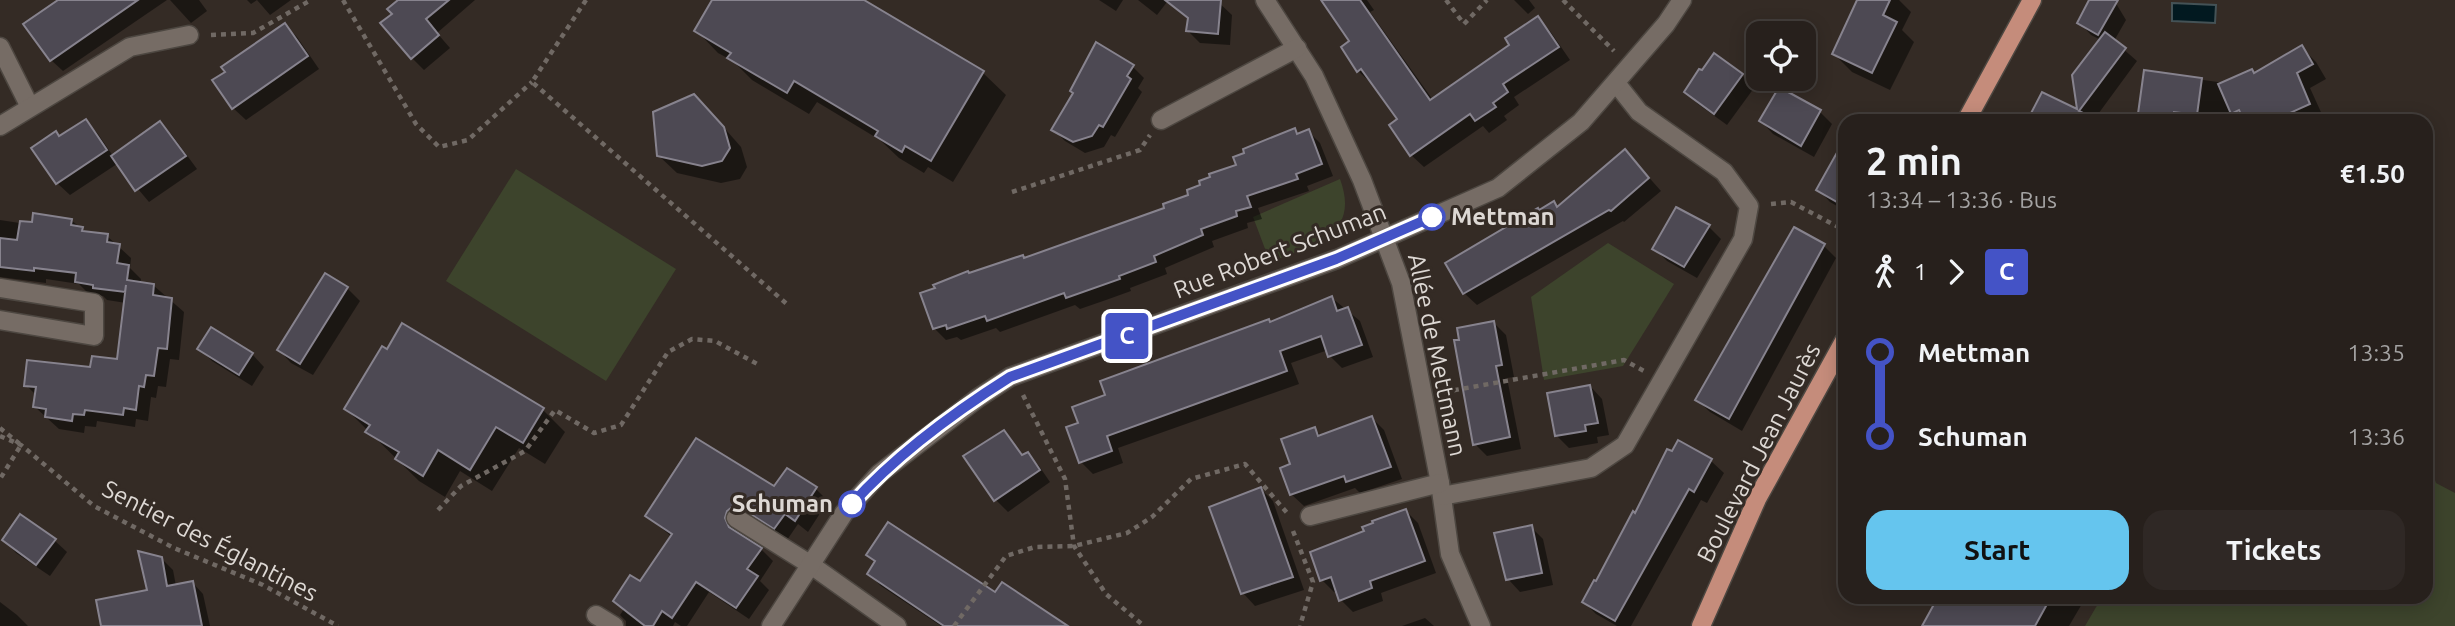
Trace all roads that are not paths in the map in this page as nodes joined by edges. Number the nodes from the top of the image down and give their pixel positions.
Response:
1 (1265, 0) edge
2 (1682, 0) edge
3 (2032, 0) edge
4 (189, 35) road end
5 (0, 47) edge
6 (1297, 48) junction
7 (1616, 83) junction
8 (30, 107) junction
9 (1970, 114) edge
10 (1160, 120) road end
11 (0, 126) edge
12 (1385, 238) junction
13 (0, 288) edge
14 (0, 320) edge
15 (1838, 352) edge
16 (1441, 490) junction
17 (1310, 516) road end
18 (736, 517) dead end
19 (811, 565) junction
20 (596, 615) dead end
21 (614, 626) edge
22 (771, 626) edge
23 (897, 626) edge
24 (1481, 626) edge
25 (1701, 626) edge

1 - 6 street, Allée de Mettmann
2 - 7 street, Rue Robert Schuman
3 - 9 main road
4 - 8 street
5 - 8 street
6 - 10 street
6 - 12 street, Allée de Mettmann
7 - 12 street, Rue Robert Schuman
7 - 16 street
8 - 11 street
12 - 16 street, Allée de Mettmann
12 - 19 street, Rue Robert Schuman
13 - 14 street
15 - 25 main road, Boulevard Jean Jaurès
16 - 17 street, Allée de Mettmann
16 - 24 street, Allée de Mettmann
18 - 19 street
19 - 22 street, Rue Robert Schuman
19 - 23 street
20 - 21 street

